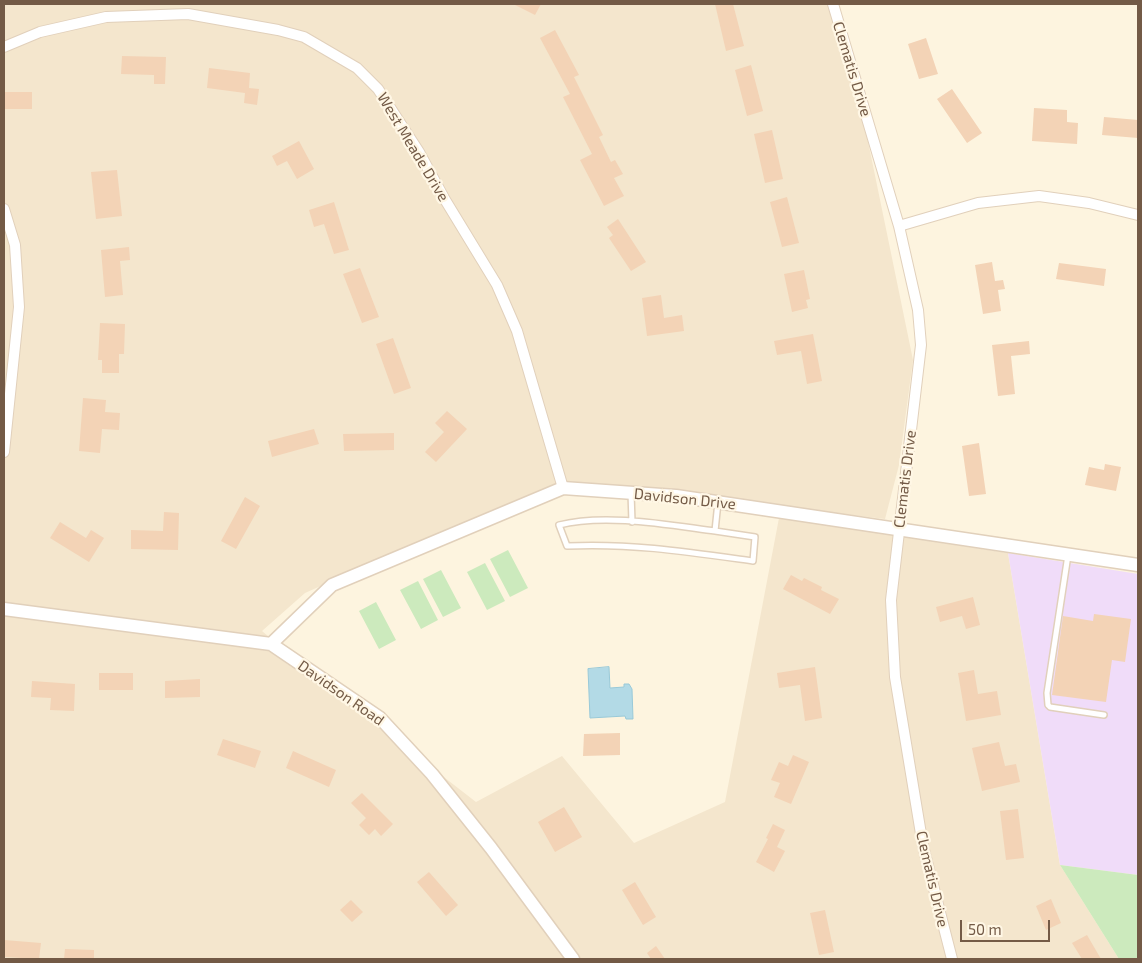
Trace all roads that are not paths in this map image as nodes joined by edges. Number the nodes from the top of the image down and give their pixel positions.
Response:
1 (833, 4) edge
2 (4, 48) edge
3 (4, 209) edge
4 (1138, 215) edge
5 (899, 226) junction
6 (4, 452) edge
7 (563, 488) junction
8 (631, 493) junction
9 (718, 502) junction
10 (632, 522) junction
11 (900, 528) junction
12 (715, 531) junction
13 (1068, 554) junction
14 (1138, 565) edge
15 (4, 609) edge
16 (271, 644) junction
17 (1104, 715) dead end
18 (572, 959) edge
19 (952, 959) edge

1 - 5 street, Clematis Drive
2 - 7 street, West Meade Drive
3 - 6 street
4 - 5 street
5 - 11 street, Clematis Drive
7 - 8 street, Davidson Drive
7 - 16 street, Davidson Drive
8 - 9 street, Davidson Drive
8 - 10 lane
9 - 11 street, Davidson Drive
9 - 12 lane
10 - 12 lane
10 - 12 lane
11 - 13 street, Davidson Drive
11 - 19 street, Clematis Drive
13 - 14 street, Davidson Drive
13 - 17 lane
15 - 16 street, Davidson Road
16 - 18 street, Davidson Road

